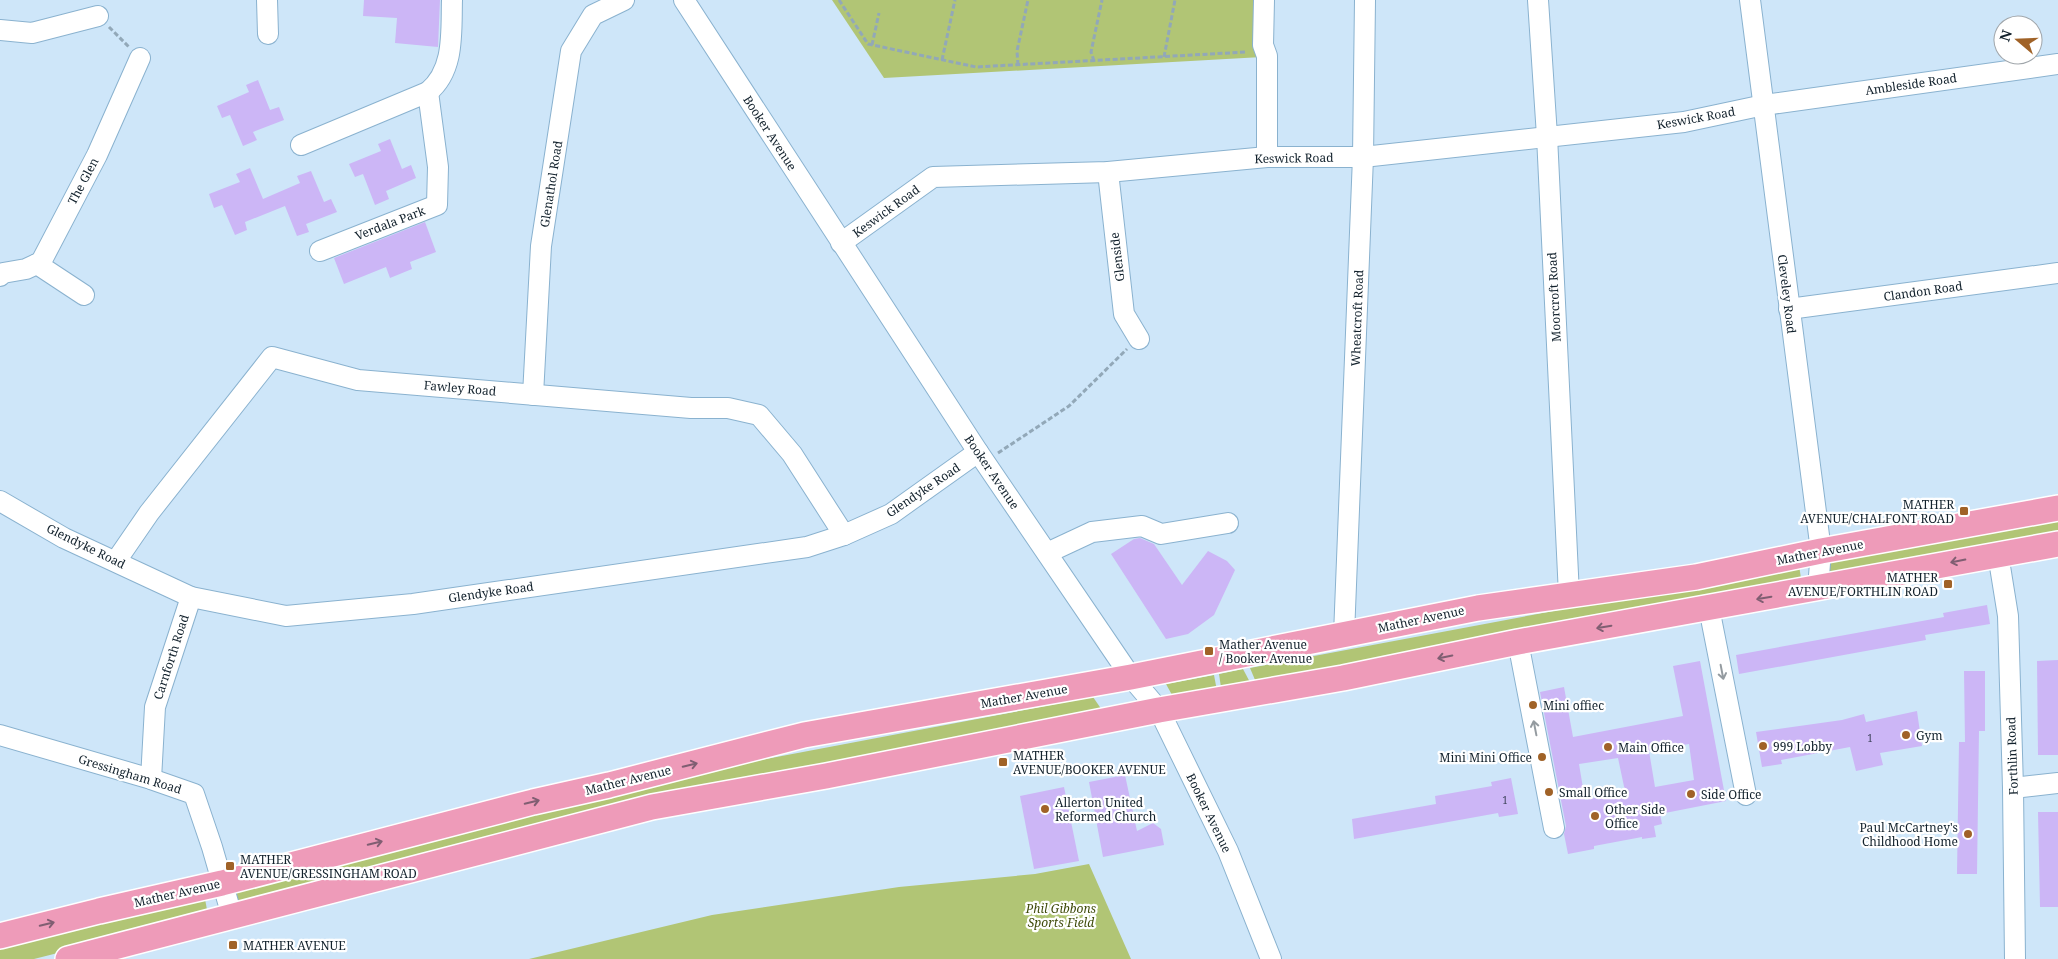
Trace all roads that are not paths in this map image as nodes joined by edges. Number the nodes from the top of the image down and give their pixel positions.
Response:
1 (267, 0) edge
2 (452, 0) edge
3 (624, 0) edge
4 (684, 0) edge
5 (1264, 0) edge
6 (1365, 0) edge
7 (1538, 0) edge
8 (1750, 0) edge
9 (98, 16) road end
10 (0, 30) edge
11 (268, 34) dead end
12 (140, 58) road end
13 (2058, 64) edge
14 (428, 92) junction
15 (1764, 105) junction
16 (1547, 136) junction
17 (301, 145) dead end
18 (1267, 157) junction
19 (1363, 157) junction
20 (1108, 172) junction
21 (841, 243) junction
22 (320, 250) dead end
23 (37, 264) junction
24 (2058, 273) edge
25 (0, 276) edge
26 (84, 295) dead end
27 (1789, 310) junction
28 (1138, 338) road end
29 (533, 395) junction
30 (982, 457) junction
31 (0, 502) edge
32 (2058, 508) edge
33 (1228, 523) dead end
34 (844, 536) junction
35 (2058, 544) edge
36 (1821, 551) junction
37 (1047, 553) junction
38 (1998, 554) junction
39 (116, 561) junction
40 (1818, 588) junction
41 (1569, 595) junction
42 (191, 597) junction
43 (1709, 608) junction
44 (1344, 635) junction
45 (1518, 642) junction
46 (1131, 677) junction
47 (1158, 710) junction
48 (0, 735) edge
49 (151, 779) junction
50 (2058, 783) edge
51 (2013, 788) junction
52 (1746, 795) dead end
53 (1554, 828) dead end
54 (222, 883) junction
55 (232, 916) junction
56 (0, 936) edge
57 (68, 959) edge
58 (1270, 959) edge
59 (2015, 959) edge

1 - 11 street
2 - 14 street
3 - 29 street, Glenathol Road
4 - 21 street, Booker Avenue
5 - 18 street
6 - 19 street, Wheatcroft Road
7 - 16 street, Moorcroft Road
8 - 15 street, Cleveley Road
9 - 10 street
12 - 23 street, The Glen
13 - 15 street, Ambleside Road
14 - 17 street
14 - 22 street, Verdala Park
15 - 16 street, Keswick Road
15 - 27 street, Cleveley Road
16 - 19 street, Keswick Road
16 - 41 street, Moorcroft Road
18 - 19 street, Keswick Road
18 - 20 street, Keswick Road
19 - 44 street, Wheatcroft Road
20 - 21 street, Keswick Road
20 - 28 street, Glenside
21 - 30 street, Booker Avenue
23 - 25 street
23 - 26 street
24 - 27 street, Clandon Road
27 - 36 street, Cleveley Road
29 - 34 street, Fawley Road
29 - 39 street, Fawley Road
30 - 34 street, Glendyke Road
30 - 37 street, Booker Avenue
31 - 39 street, Glendyke Road
32 - 36 main road, Mather Avenue
33 - 37 street
34 - 42 street, Glendyke Road
35 - 38 main road
36 - 40 street, Cleveley Road
36 - 41 main road, Mather Avenue
37 - 46 street, Booker Avenue
38 -> 40 main road
38 - 51 street, Forthlin Road
39 - 42 street, Glendyke Road
40 -> 43 main road
41 - 44 main road, Mather Avenue
42 - 49 street, Carnforth Road
43 -> 45 main road
43 -> 52 street
44 - 46 main road, Mather Avenue
45 -> 47 main road
53 -> 45 street
46 - 47 street, Booker Avenue
54 -> 46 main road, Mather Avenue
47 - 55 main road
47 - 58 street, Booker Avenue
48 - 49 street, Gressingham Road
49 - 54 street, Gressingham Road
50 - 51 street
51 - 59 street, Forthlin Road
54 - 55 street, Gressingham Road
56 -> 54 main road, Mather Avenue
55 - 57 main road

